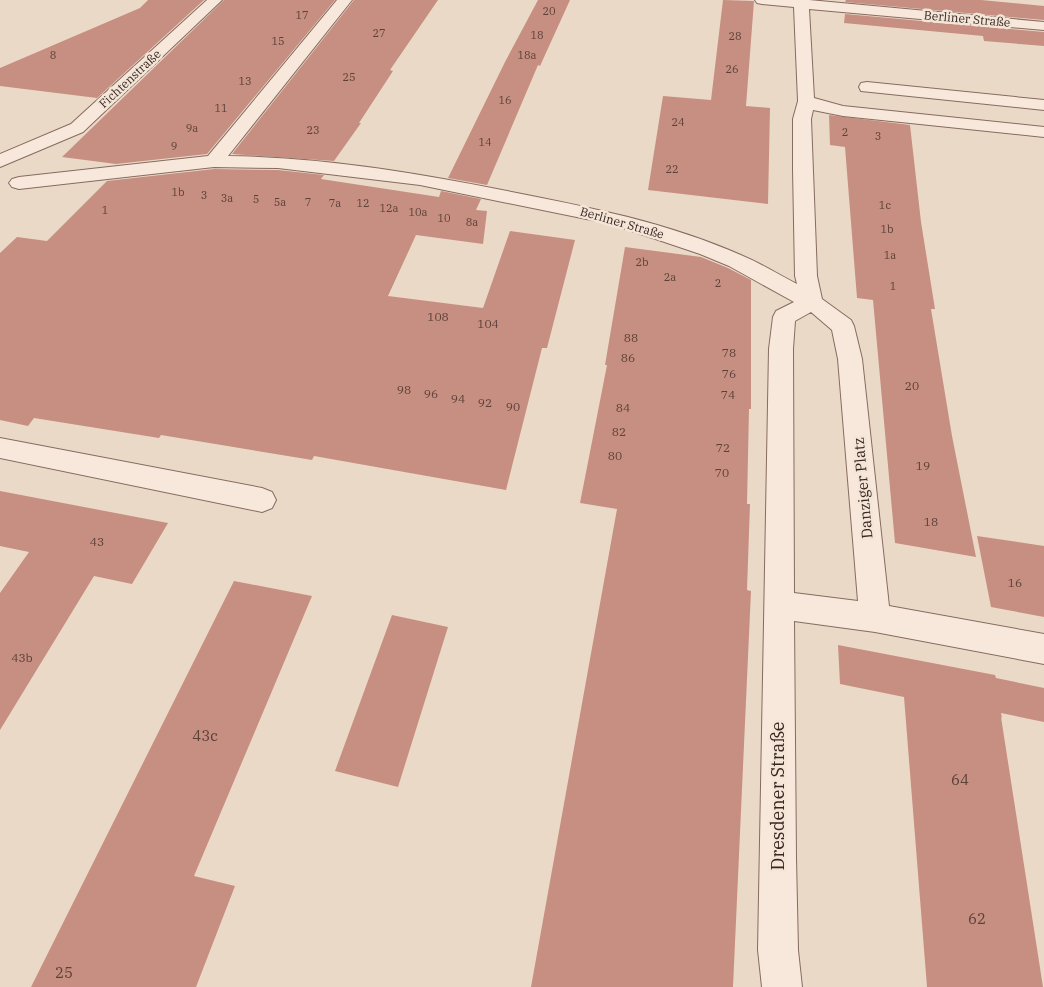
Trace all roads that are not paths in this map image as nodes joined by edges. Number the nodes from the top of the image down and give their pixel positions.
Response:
1 (215, 0) edge
2 (344, 0) edge
3 (762, 0) edge
4 (801, 2) edge
5 (1044, 26) edge
6 (867, 87) dead end
7 (806, 101) junction
8 (1044, 105) edge
9 (1044, 132) edge
10 (0, 161) edge
11 (214, 161) junction
12 (19, 183) dead end
13 (812, 302) junction
14 (850, 359) joint
15 (0, 448) edge
16 (262, 500) dead end
17 (779, 604) junction
18 (875, 618) junction
19 (1044, 648) edge
20 (782, 987) edge

1 - 10 street, Fichtenstraße
2 - 11 street
3 - 4 street, Berliner Straße
4 - 5 street, Berliner Straße
4 - 7 street
6 - 8 street
7 - 9 street
7 - 13 street
11 - 12 street
11 - 13 street, Berliner Straße
13 - 14 street, Berliner Straße
13 - 17 street, Dresdener Straße
14 - 18 street, Danziger Platz
15 - 16 street
17 - 18 street
17 - 20 street, Dresdener Straße
18 - 19 street

